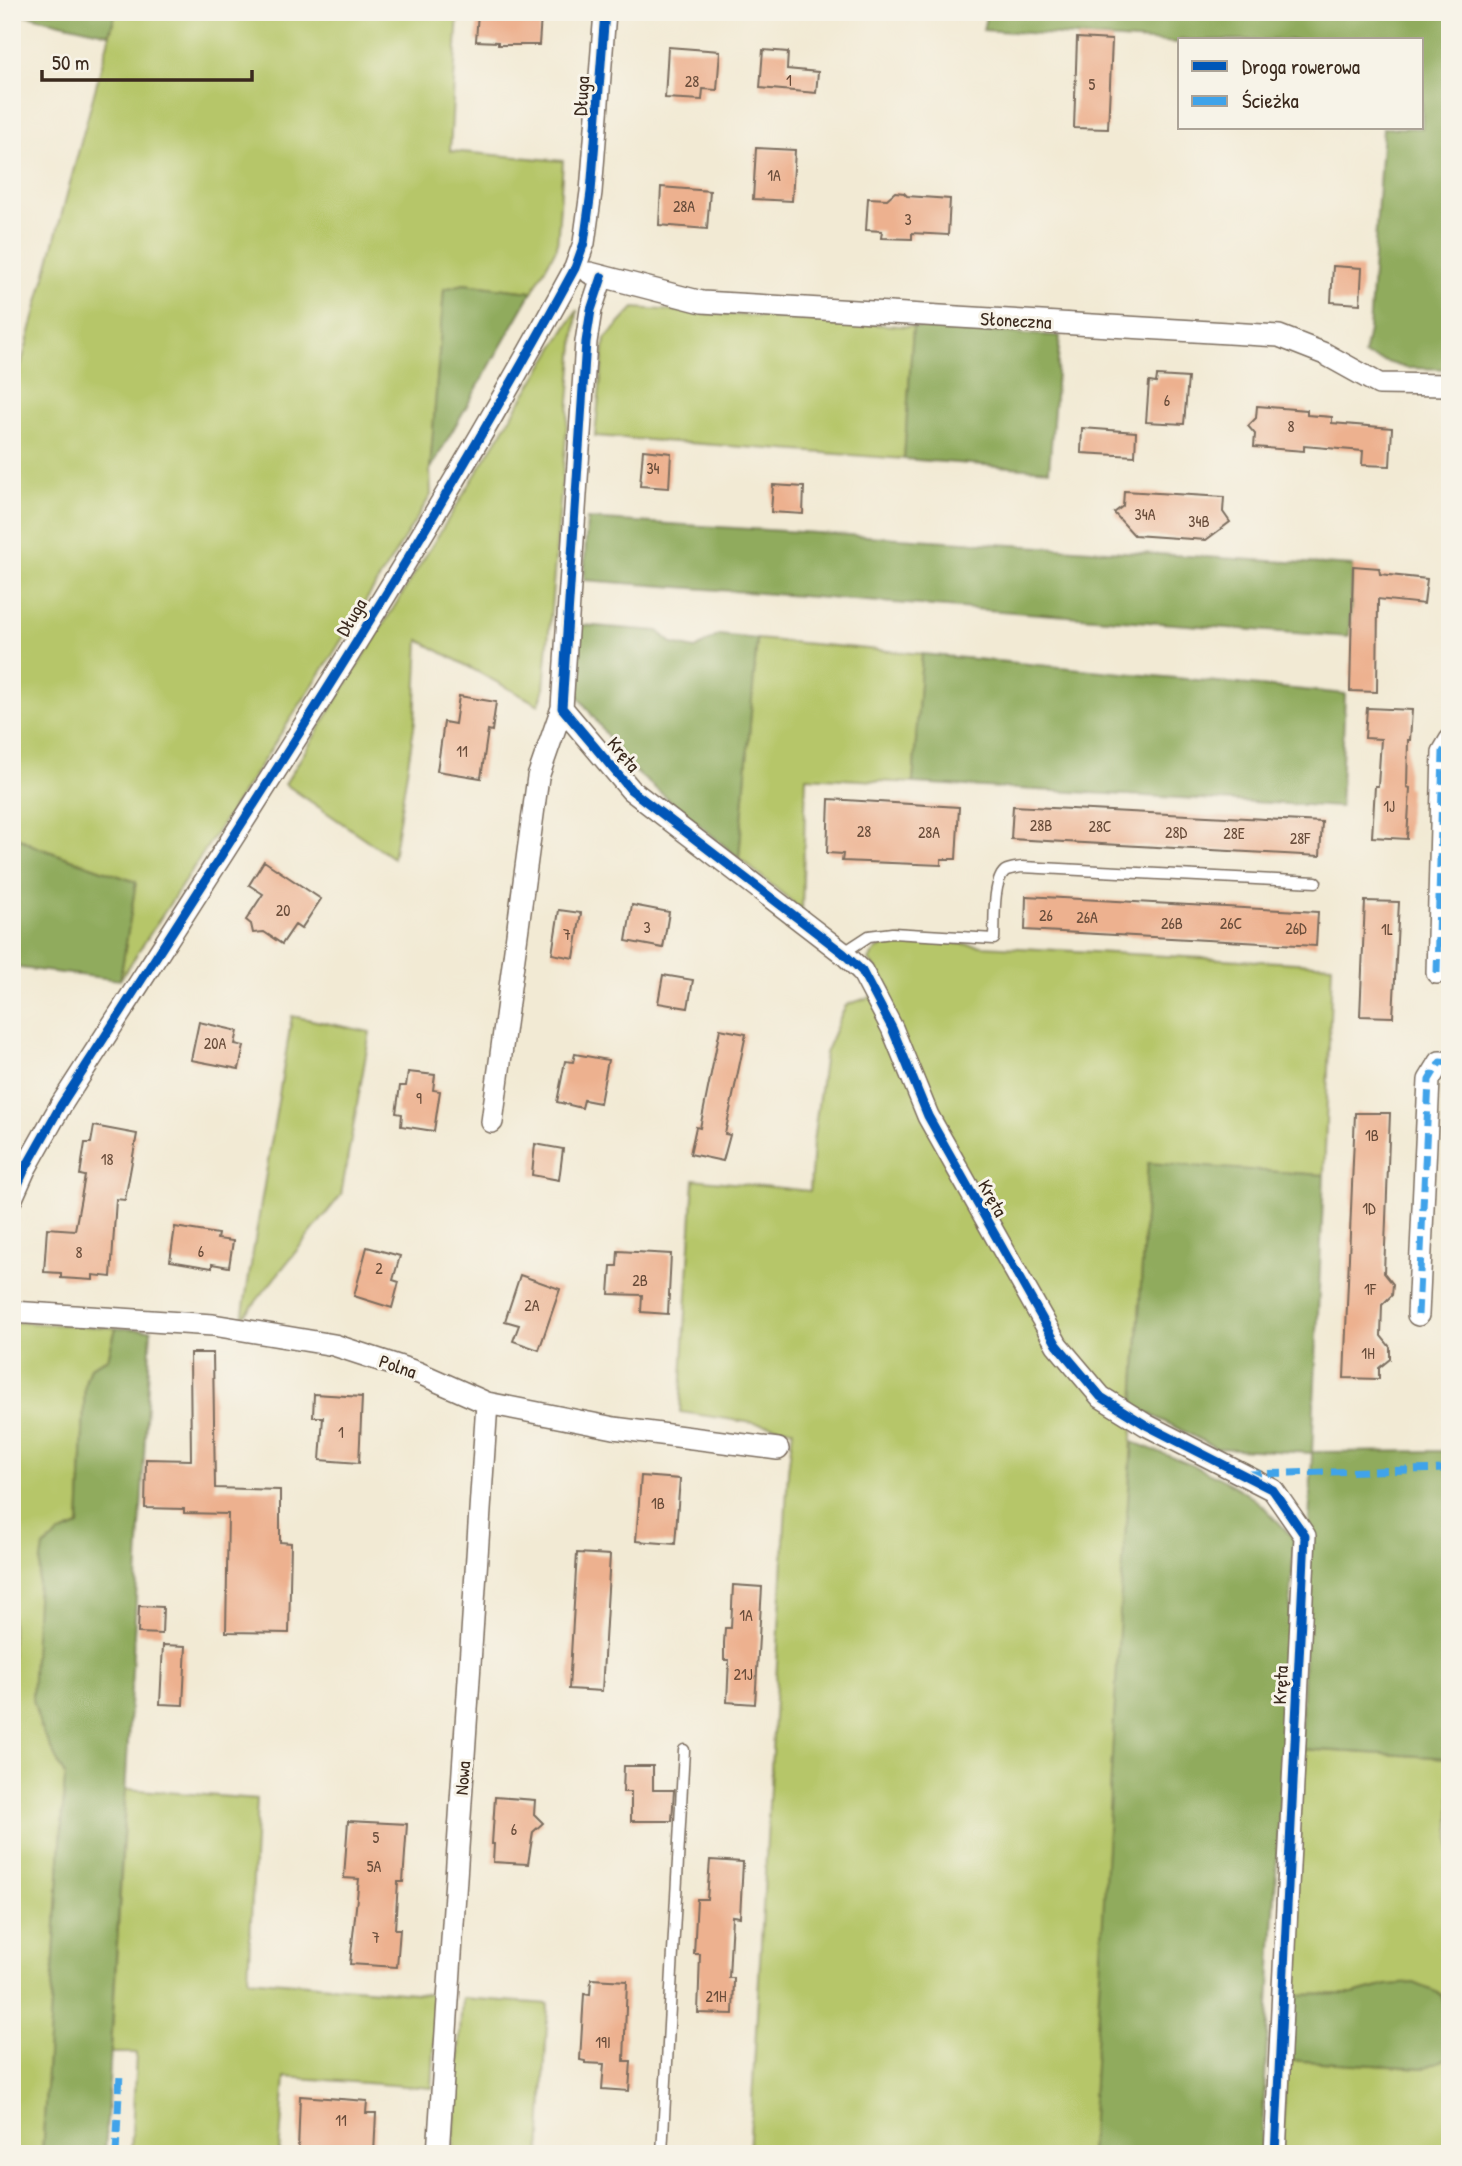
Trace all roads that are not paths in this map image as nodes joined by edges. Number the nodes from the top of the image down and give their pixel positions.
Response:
1 (605, 12) edge
2 (575, 268) junction
3 (602, 276) junction
4 (1450, 385) edge
5 (562, 708) junction
6 (1450, 740) edge
7 (1317, 882) dead end
8 (843, 953) junction
9 (1437, 973) dead end
10 (1450, 1063) edge
11 (492, 1122) dead end
12 (12, 1198) edge
13 (12, 1312) edge
14 (1418, 1315) dead end
15 (487, 1403) junction
16 (778, 1450) dead end
17 (684, 1750) dead end
18 (438, 2154) edge
19 (662, 2154) edge
20 (1275, 2154) edge

1 - 2 street, Długa
2 - 3 street, Słoneczna
2 - 12 street, Długa
3 - 4 street, Słoneczna
3 - 5 street
5 - 8 street, Kręta
5 - 11 street
6 - 9 street
7 - 8 lane
8 - 20 street, Kręta
10 - 14 street
13 - 15 street, Polna
15 - 16 street, Polna
15 - 18 street, Nowa
17 - 19 lane

